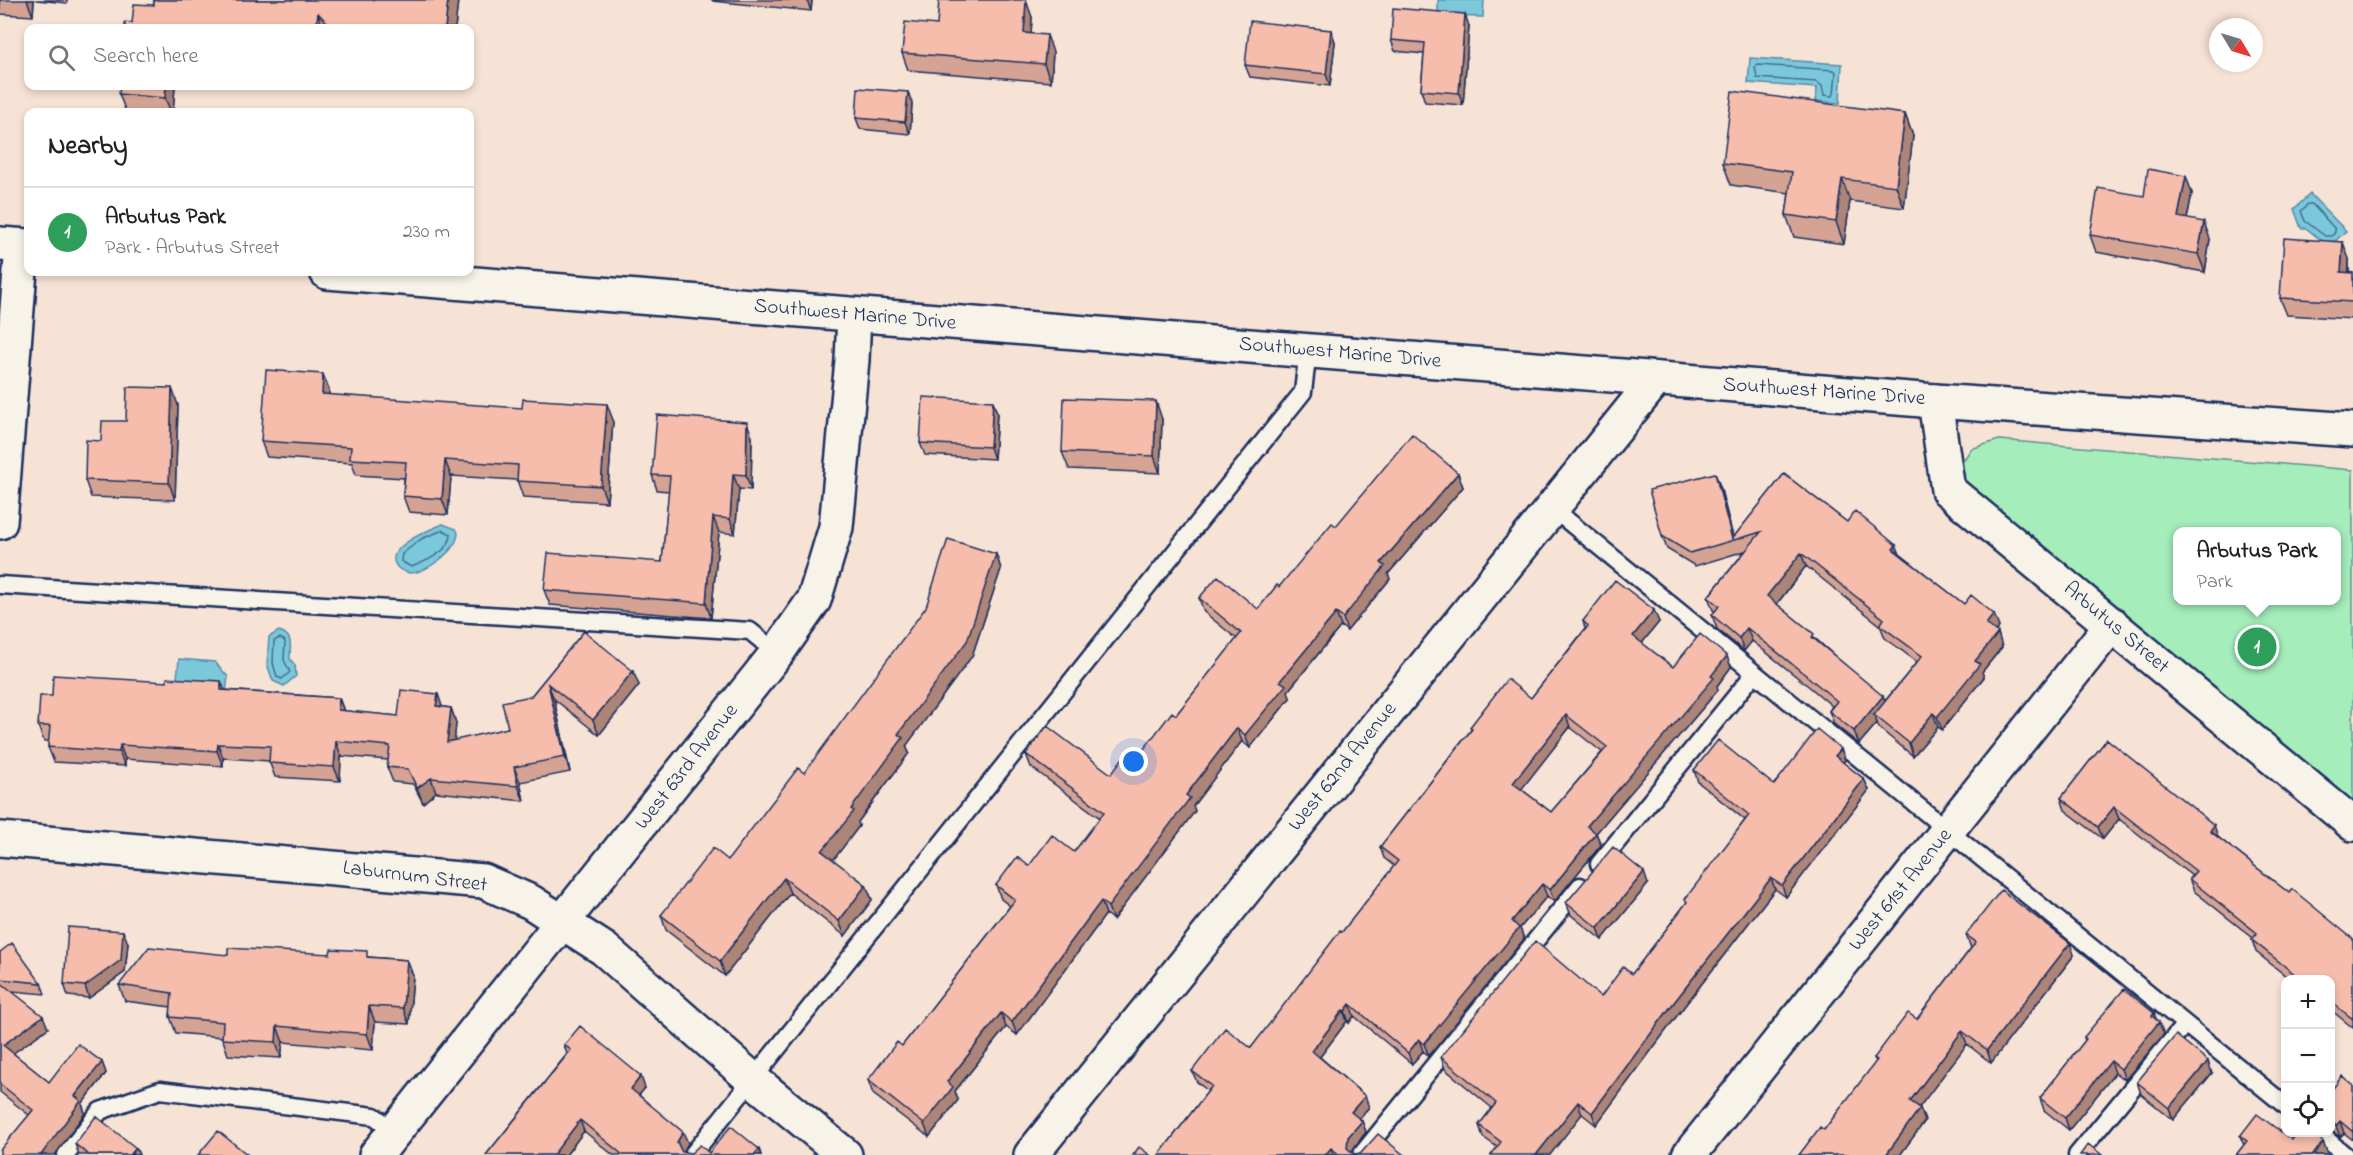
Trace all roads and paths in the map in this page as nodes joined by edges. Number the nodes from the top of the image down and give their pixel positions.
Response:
1 (17, 246) edge
2 (376, 276) edge
3 (855, 315) junction
4 (1308, 350) junction
5 (1656, 379) junction
6 (1935, 400) junction
7 (2353, 430) edge
8 (1552, 508) junction
9 (0, 522) edge
10 (0, 585) edge
11 (2112, 624) junction
12 (777, 653) junction
13 (1754, 674) junction
14 (2353, 824) edge
15 (1949, 831) junction
16 (0, 839) edge
17 (563, 923) junction
18 (2185, 1024) junction
19 (752, 1078) junction
20 (2281, 1102) edge
21 (2324, 1137) edge
22 (385, 1143) edge
23 (66, 1155) edge
24 (692, 1155) edge
25 (845, 1155) edge
26 (1030, 1155) edge
27 (1361, 1155) edge
28 (1689, 1155) edge
29 (2077, 1155) edge
30 (2345, 1155) edge

1 - 9 street
2 - 3 street, Southwest Marine Drive
3 - 4 street, Southwest Marine Drive
3 - 12 street, West 63rd Avenue
4 - 5 street, Southwest Marine Drive
4 - 19 lane
5 - 6 street, Southwest Marine Drive
5 - 8 street, West 62nd Avenue
6 - 7 street, Southwest Marine Drive
6 - 11 street, Arbutus Street
8 - 13 lane
8 - 26 street, West 62nd Avenue
10 - 12 lane
11 - 14 street, Arbutus Street
11 - 15 street, West 61st Avenue
12 - 17 street, West 63rd Avenue
13 - 15 lane
13 - 27 lane
15 - 18 lane
15 - 28 street, West 61st Avenue
16 - 17 street, Laburnum Street
17 - 19 street, Laburnum Street
17 - 22 street, West 63rd Avenue
18 - 20 lane
18 - 29 lane
19 - 24 lane
19 - 25 street, Laburnum Street
21 - 30 lane
22 - 23 lane

